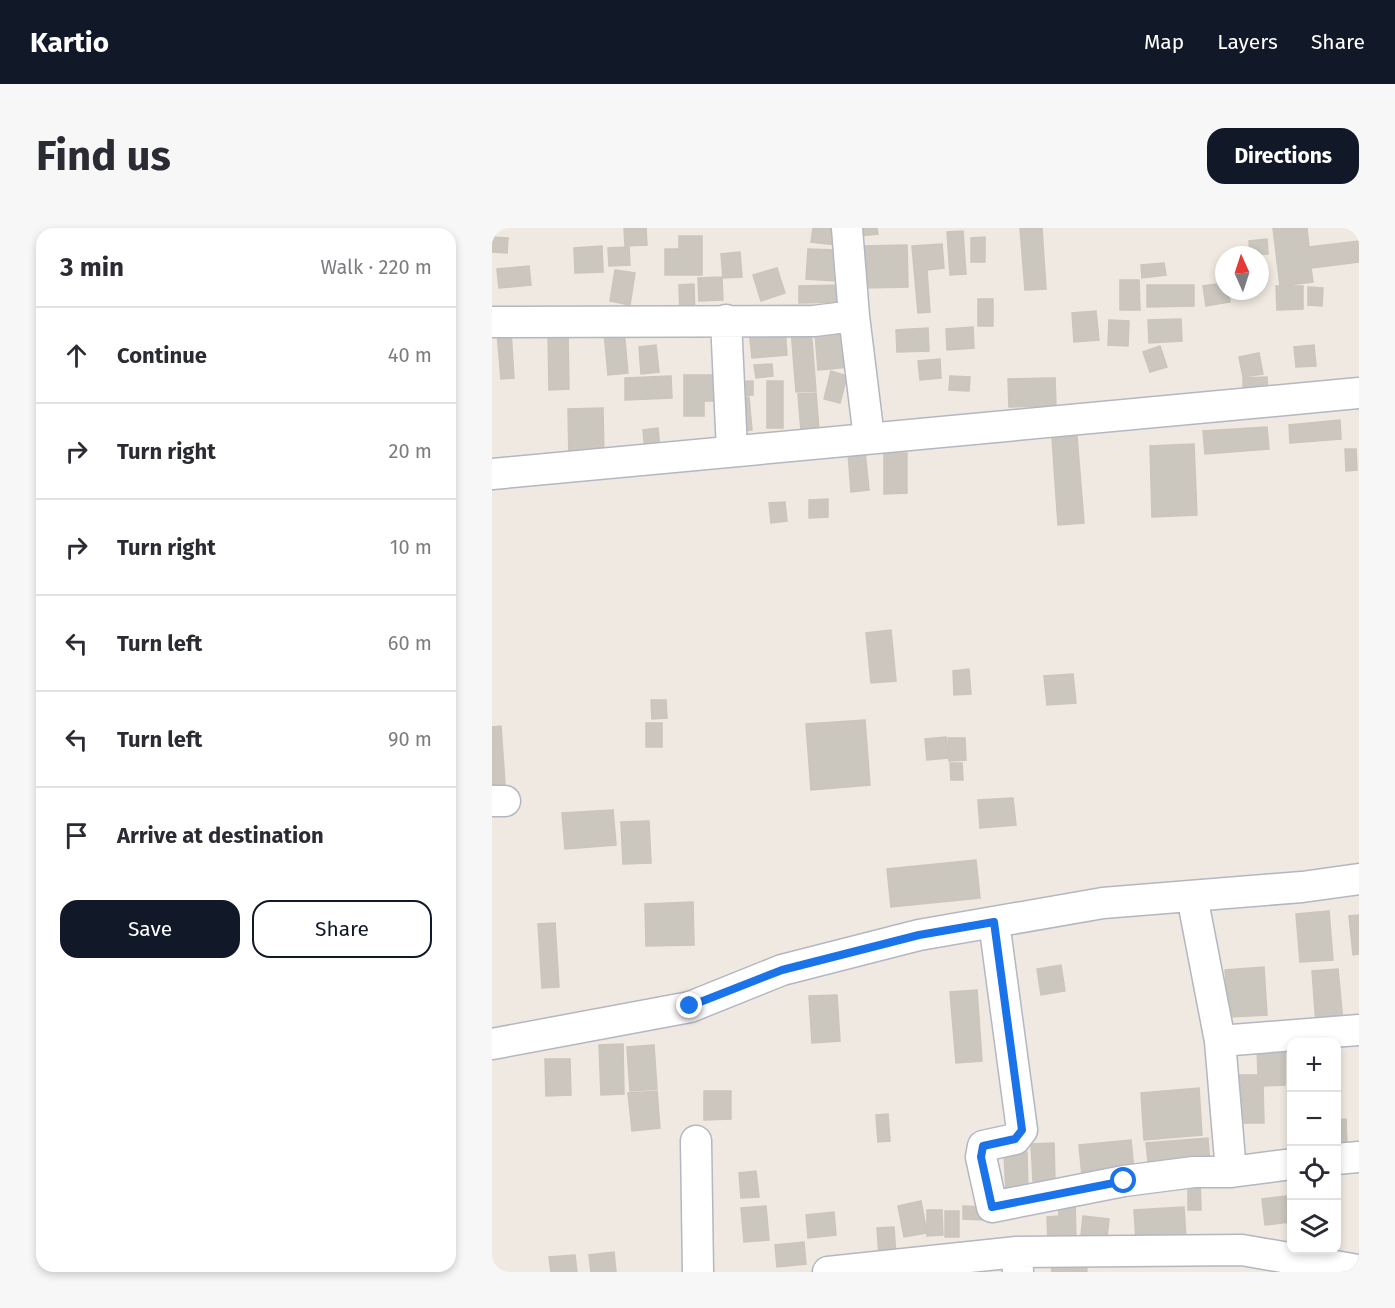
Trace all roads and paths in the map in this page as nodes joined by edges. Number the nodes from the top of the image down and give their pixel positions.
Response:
1 (847, 228) edge
2 (854, 316) junction
3 (726, 320) junction
4 (492, 322) edge
5 (1359, 393) edge
6 (869, 438) junction
7 (732, 452) junction
8 (492, 474) edge
9 (1359, 879) edge
10 (1192, 896) junction
11 (994, 922) junction
12 (1359, 1030) edge
13 (1220, 1041) junction
14 (492, 1044) edge
15 (696, 1141) dead end
16 (1359, 1157) edge
17 (1341, 1159) edge
18 (1287, 1165) edge
19 (1231, 1172) junction
20 (1017, 1262) edge
21 (1358, 1270) edge
22 (698, 1272) edge
23 (828, 1272) edge

1 - 2 street
2 - 3 street
2 - 6 street
3 - 4 street
3 - 7 street
5 - 6 street
6 - 7 street
7 - 8 street
9 - 10 street
10 - 11 street
10 - 13 street
11 - 14 street
11 - 19 street
12 - 13 street
13 - 19 street
15 - 22 street
16 - 17 street
18 - 19 street
20 - 21 street
20 - 23 street

